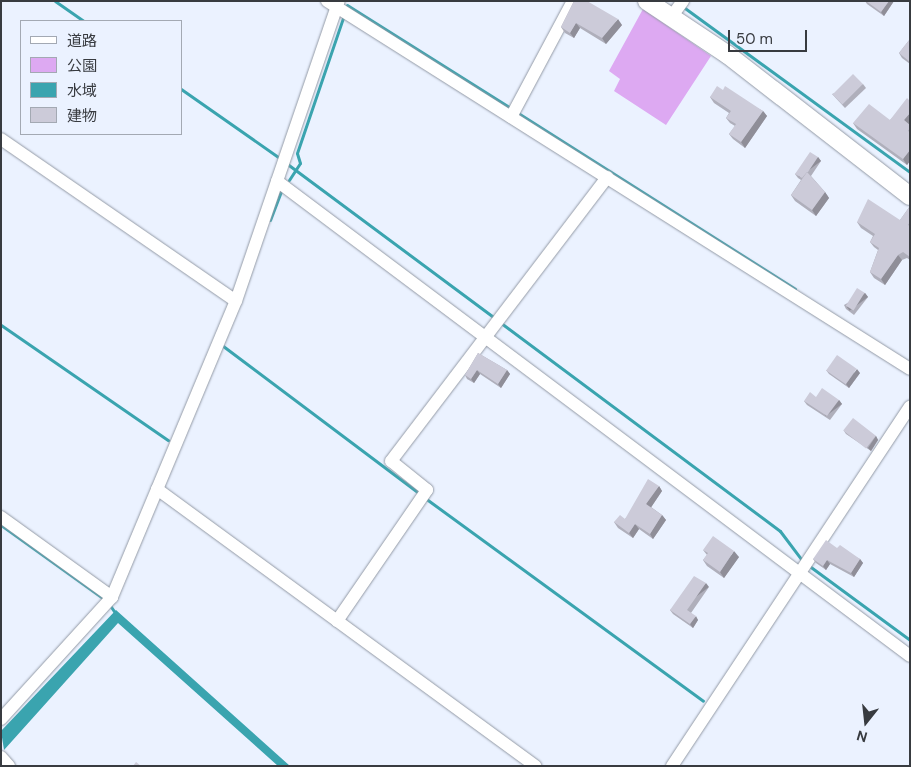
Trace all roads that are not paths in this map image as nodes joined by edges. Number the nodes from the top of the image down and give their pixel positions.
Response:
1 (573, 1) edge
2 (647, 1) edge
3 (334, 3) edge
4 (679, 7) edge
5 (510, 117) junction
6 (1, 139) edge
7 (279, 175) junction
8 (607, 178) junction
9 (910, 196) edge
10 (236, 301) junction
11 (488, 338) junction
12 (910, 369) edge
13 (910, 407) edge
14 (157, 490) junction
15 (1, 518) edge
16 (804, 565) junction
17 (109, 601) junction
18 (337, 621) junction
19 (910, 656) edge
20 (1, 719) edge
21 (1, 757) edge
22 (9, 766) edge
23 (535, 766) edge
24 (672, 766) edge

1 - 5 street
2 - 4 street
3 - 5 street
3 - 7 street
4 - 9 street
5 - 8 street
6 - 10 street
7 - 10 street
7 - 11 street
8 - 11 street
8 - 12 street
10 - 14 street
11 - 16 street
11 - 18 street
13 - 16 street
14 - 17 street
14 - 18 street
15 - 17 street
16 - 19 street
16 - 24 street
17 - 20 street
18 - 23 street
21 - 22 street

